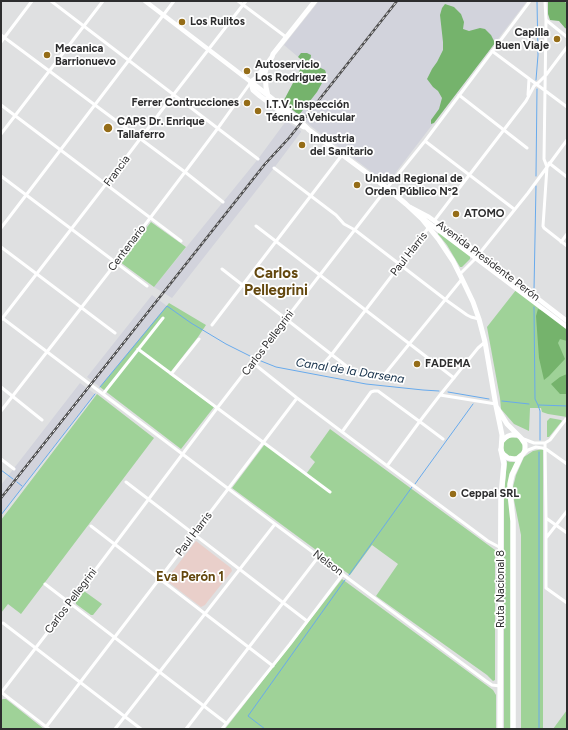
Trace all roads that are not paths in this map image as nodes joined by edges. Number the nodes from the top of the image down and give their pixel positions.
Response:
1 (32, 1) edge
2 (51, 1) edge
3 (104, 1) edge
4 (145, 1) edge
5 (174, 1) edge
6 (238, 1) edge
7 (246, 1) edge
8 (315, 1) edge
9 (530, 1) edge
10 (545, 1) edge
11 (243, 5) junction
12 (164, 15) junction
13 (546, 20) junction
14 (84, 26) junction
15 (1, 35) edge
16 (4, 37) junction
17 (286, 37) junction
18 (567, 37) edge
19 (1, 42) edge
20 (567, 47) edge
21 (209, 50) junction
22 (492, 51) junction
23 (273, 54) junction
24 (129, 60) junction
25 (267, 64) junction
26 (49, 70) junction
27 (546, 75) junction
28 (527, 78) junction
29 (251, 82) junction
30 (536, 84) junction
31 (545, 92) junction
32 (174, 94) junction
33 (459, 95) junction
34 (268, 96) junction
35 (528, 97) junction
36 (1, 105) edge
37 (95, 105) junction
38 (567, 107) edge
39 (15, 115) junction
40 (218, 128) junction
41 (309, 130) junction
42 (504, 130) junction
43 (1, 134) edge
44 (141, 139) junction
45 (567, 140) edge
46 (424, 141) junction
47 (527, 148) dead end
48 (61, 150) junction
49 (342, 155) junction
50 (258, 159) dead end
51 (549, 163) junction
52 (546, 167) junction
53 (274, 168) dead end
54 (185, 172) junction
55 (470, 175) junction
56 (1, 176) edge
57 (567, 177) edge
58 (106, 184) junction
59 (387, 188) junction
60 (26, 195) junction
61 (310, 196) junction
62 (223, 202) dead end
63 (406, 204) junction
64 (514, 209) junction
65 (150, 217) junction
66 (432, 224) junction
67 (256, 226) dead end
68 (1, 228) edge
69 (71, 229) junction
70 (355, 230) junction
71 (567, 234) edge
72 (181, 241) dead end
73 (276, 241) junction
74 (561, 242) junction
75 (567, 246) edge
76 (1, 247) edge
77 (480, 254) junction
78 (476, 258) junction
79 (116, 263) junction
80 (400, 265) junction
81 (222, 269) dead end
82 (37, 274) junction
83 (320, 275) junction
84 (461, 276) junction
85 (242, 285) junction
86 (147, 286) dead end
87 (518, 287) junction
88 (446, 300) junction
89 (81, 307) junction
90 (366, 310) junction
91 (2, 318) edge
92 (163, 318) dead end
93 (286, 319) junction
94 (479, 319) junction
95 (567, 321) edge
96 (212, 325) dead end
97 (567, 327) edge
98 (115, 333) dead end
99 (199, 338) dead end
100 (485, 342) junction
101 (410, 344) junction
102 (138, 349) junction
103 (47, 352) junction
104 (332, 354) junction
105 (253, 363) junction
106 (320, 368) dead end
107 (172, 373) junction
108 (454, 378) junction
109 (1, 388) edge
110 (103, 394) junction
111 (12, 396) junction
112 (440, 396) junction
113 (296, 398) junction
114 (496, 405) junction
115 (218, 407) junction
116 (1, 411) edge
117 (566, 419) edge
118 (42, 420) dead end
119 (420, 421) junction
120 (342, 432) junction
121 (520, 437) junction
122 (443, 439) dead end
123 (263, 442) junction
124 (501, 443) junction
125 (545, 443) junction
126 (546, 449) junction
127 (501, 450) junction
128 (183, 454) junction
129 (522, 455) junction
130 (1, 459) edge
131 (567, 464) edge
132 (387, 466) junction
133 (14, 469) dead end
134 (126, 482) dead end
135 (228, 489) junction
136 (330, 492) dead end
137 (149, 499) junction
138 (567, 511) edge
139 (546, 518) junction
140 (275, 524) junction
141 (556, 525) junction
142 (91, 526) dead end
143 (567, 533) edge
144 (194, 534) junction
145 (546, 538) junction
146 (114, 544) junction
147 (501, 548) junction
148 (319, 556) junction
149 (240, 569) junction
150 (343, 574) junction
151 (160, 579) junction
152 (45, 584) dead end
153 (71, 602) junction
154 (284, 602) junction
155 (567, 603) edge
156 (205, 614) junction
157 (307, 620) junction
158 (3, 623) dead end
159 (115, 637) junction
160 (36, 648) junction
161 (249, 648) junction
162 (273, 666) junction
163 (160, 672) junction
164 (81, 682) junction
165 (500, 686) junction
166 (1, 692) edge
167 (204, 706) junction
168 (124, 716) junction
169 (226, 724) junction
170 (48, 728) edge
171 (115, 729) edge
172 (140, 729) edge
173 (186, 729) edge
174 (222, 729) edge
175 (500, 729) edge
176 (513, 729) edge

1 - 16 street
2 - 14 street
3 - 14 street
4 - 12 main road, Avenida Presidente Perón
5 - 12 street
6 - 11 street
7 - 11 street, Francia
8 - 17 main road
9 - 22 street, Carlos Pellegrini
10 - 13 street
11 - 17 street
11 - 21 street, Francia
12 - 21 main road, Avenida Presidente Perón
12 - 24 street
13 - 18 street
13 - 27 street
14 - 24 street
14 - 26 street
15 - 16 street
16 - 19 street
16 - 26 street
17 - 23 main road
20 - 27 street
21 - 29 main road, Avenida Presidente Perón
21 - 32 street, Francia
22 - 28 street
22 - 33 street, Carlos Pellegrini
23 - 25 main road
23 - 29 main road
24 - 32 street
24 - 37 street
25 - 29 main road
25 - 34 main road
26 - 37 street
26 - 39 street
27 - 30 street, Paul Harris
27 - 31 street
28 - 30 street
28 - 35 street
29 - 34 main road, Avenida Presidente Perón
29 - 40 street, Centenario
29 - 41 main road, Avenida Presidente Perón
30 - 31 street
30 - 35 street, Paul Harris
31 - 38 street
31 - 52 street
32 - 40 street
32 - 44 street, Francia
33 - 42 street
33 - 46 street, Carlos Pellegrini
34 - 41 main road, Avenida Presidente Perón
35 - 42 street, Paul Harris
36 - 39 street
37 - 44 street
37 - 48 street
39 - 43 street
39 - 48 street
40 - 50 street
40 - 54 street, Centenario
41 - 49 main road, Avenida Presidente Perón
42 - 47 street
42 - 55 street, Paul Harris
44 - 54 street
44 - 58 street, Francia
45 - 51 street
46 - 55 street
46 - 59 street, Carlos Pellegrini
48 - 58 street
48 - 60 street
49 - 59 main road, Avenida Presidente Perón
49 - 61 street
51 - 52 street
51 - 57 street
52 - 64 street
52 - 74 street
53 - 61 street
54 - 62 street
54 - 65 street, Centenario
55 - 64 street
55 - 66 street, Paul Harris
56 - 60 street
58 - 65 street
58 - 69 street, Francia
59 - 63 main road, Avenida Presidente Perón
59 - 70 street, Carlos Pellegrini
60 - 68 street
60 - 69 street
61 - 70 street
61 - 73 street
63 - 66 main road, Avenida Presidente Perón
63 - 66 main road, Avenida Presidente Perón
64 - 77 street
65 - 72 street
65 - 79 street, Centenario
66 - 77 main road, Avenida Presidente Perón
66 - 78 main road, Avenida Presidente Perón
66 - 80 street, Paul Harris
66 - 84 main road
67 - 73 street
69 - 79 street
69 - 82 street, Francia
70 - 80 street
70 - 83 street, Carlos Pellegrini
71 - 74 street
73 - 83 street
73 - 85 street
74 - 75 street
76 - 82 street
77 - 78 street
77 - 87 main road, Avenida Presidente Perón
78 - 84 street
78 - 87 main road, Avenida Presidente Perón
79 - 86 street
79 - 89 street, Centenario
80 - 88 street
80 - 90 street, Paul Harris
81 - 85 street
82 - 89 street
82 - 91 street, Francia
83 - 90 street
83 - 93 street, Carlos Pellegrini
84 - 88 street
84 - 94 main road
85 - 93 street
85 - 96 street
87 - 95 main road, Avenida Presidente Perón
87 - 97 main road, Avenida Presidente Perón
88 - 94 street
88 - 101 street
89 - 98 street
89 - 103 street, Centenario
90 - 101 street
90 - 104 street, Paul Harris
91 - 103 street, Nelson
92 - 102 street
93 - 104 street
93 - 105 street, Carlos Pellegrini
94 - 100 main road
99 - 107 street
100 - 108 street
100 - 114 main road
101 - 104 street
101 - 108 street
102 - 107 street
102 - 110 street
103 - 110 street, Nelson
103 - 111 street, Centenario
104 - 106 street, Paul Harris
105 - 113 street
105 - 115 street, Carlos Pellegrini
107 - 115 street
108 - 112 street
109 - 111 street
110 - 128 street, Nelson
111 - 116 street, Centenario
111 - 118 street
112 - 114 street
112 - 119 street
113 - 120 street
113 - 123 street, Paul Harris
114 - 121 main road
114 - 124 main road
115 - 123 street
115 - 128 street, Carlos Pellegrini
117 - 125 street
119 - 120 street
119 - 122 street
119 - 132 street
120 - 132 street
121 - 124 main road
121 - 125 street
121 - 129 main road
123 - 135 street, Paul Harris
123 - 136 street
124 - 127 main road
125 - 126 street
126 - 129 street
126 - 131 street
126 - 139 street
127 - 129 main road
127 - 147 highway, Ruta Nacional 8
128 - 135 street, Nelson
128 - 137 street, Carlos Pellegrini
129 - 176 highway, Ruta Nacional 8
130 - 133 street
132 - 147 street
134 - 137 street
135 - 140 street, Nelson
135 - 144 street, Paul Harris
137 - 144 street
137 - 146 street, Carlos Pellegrini
138 - 141 street
139 - 141 street
139 - 145 street
140 - 148 street, Nelson
140 - 149 street
141 - 143 street
141 - 145 street
142 - 146 street
144 - 149 street
144 - 151 street, Paul Harris
145 - 155 street
146 - 151 street
146 - 153 street, Carlos Pellegrini
147 - 165 highway, Ruta Nacional 8
148 - 150 street, Nelson
148 - 154 street
149 - 154 street
149 - 156 street
150 - 157 street
150 - 165 street, Nelson
151 - 156 street
151 - 159 street, Paul Harris
152 - 153 street
153 - 159 street
153 - 160 street, Carlos Pellegrini
154 - 157 street
154 - 161 street
156 - 161 street
156 - 163 street
157 - 162 street
158 - 160 street
159 - 163 street
159 - 164 street, Paul Harris
160 - 164 street
160 - 166 street, Carlos Pellegrini
161 - 162 street
161 - 167 street
162 - 169 street
163 - 167 street
163 - 168 street
164 - 168 street
164 - 170 street, Paul Harris
165 - 175 highway, Ruta Nacional 8
166 - 170 street
167 - 169 street
167 - 173 street
168 - 171 street
168 - 172 street
169 - 174 street

